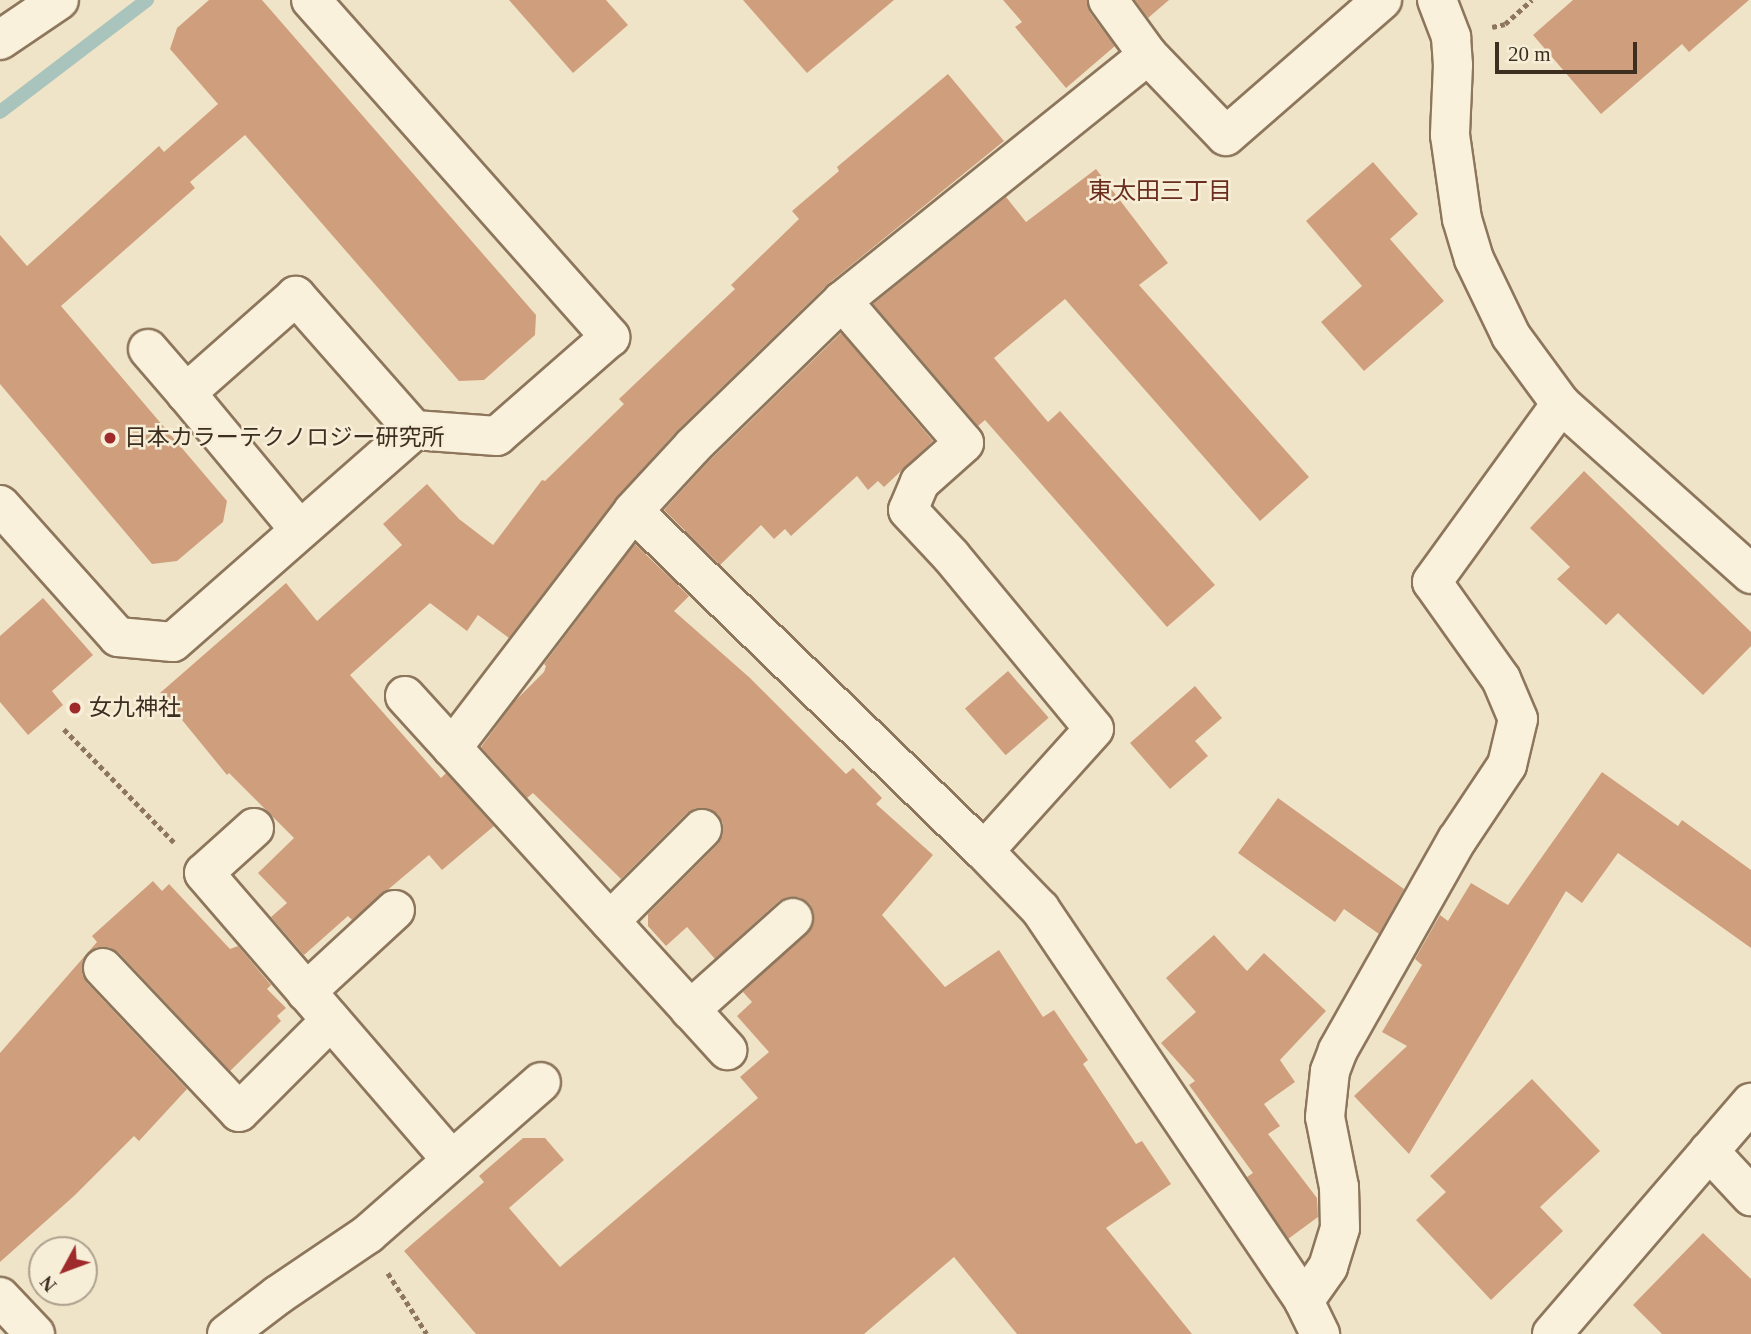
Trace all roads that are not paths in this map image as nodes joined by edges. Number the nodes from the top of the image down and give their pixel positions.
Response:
1 (59, 0) edge
2 (311, 0) edge
3 (1108, 0) edge
4 (1381, 0) edge
5 (1437, 0) edge
6 (0, 40) edge
7 (1148, 55) junction
8 (842, 300) junction
9 (148, 349) dead end
10 (186, 393) junction
11 (1561, 404) junction
12 (414, 430) junction
13 (0, 505) edge
14 (633, 511) junction
15 (299, 529) junction
16 (1751, 574) edge
17 (405, 696) dead end
18 (452, 748) junction
19 (254, 828) dead end
20 (702, 829) dead end
21 (984, 851) junction
22 (395, 910) dead end
23 (793, 918) dead end
24 (610, 921) junction
25 (103, 968) dead end
26 (306, 992) junction
27 (690, 1010) junction
28 (331, 1020) junction
29 (727, 1050) dead end
30 (541, 1082) dead end
31 (1751, 1103) edge
32 (1709, 1152) junction
33 (451, 1159) junction
34 (1751, 1196) edge
35 (0, 1297) edge
36 (1312, 1317) edge
37 (35, 1334) edge
38 (227, 1334) edge
39 (1552, 1334) edge

1 - 6 street
2 - 12 street
3 - 7 street
4 - 7 street
5 - 11 street
7 - 8 street
8 - 14 street
8 - 21 street
9 - 10 street
10 - 12 street
10 - 15 street
11 - 16 street
11 - 36 street
12 - 15 street
13 - 15 street
14 - 18 street
14 - 21 street
17 - 18 street
18 - 24 street
19 - 26 street
20 - 24 street
21 - 36 street
22 - 26 street
23 - 27 street
24 - 27 street
25 - 28 street
26 - 28 street
27 - 29 street
28 - 33 street
30 - 33 street
31 - 32 street
32 - 34 street
32 - 39 street
33 - 38 street
35 - 37 street

